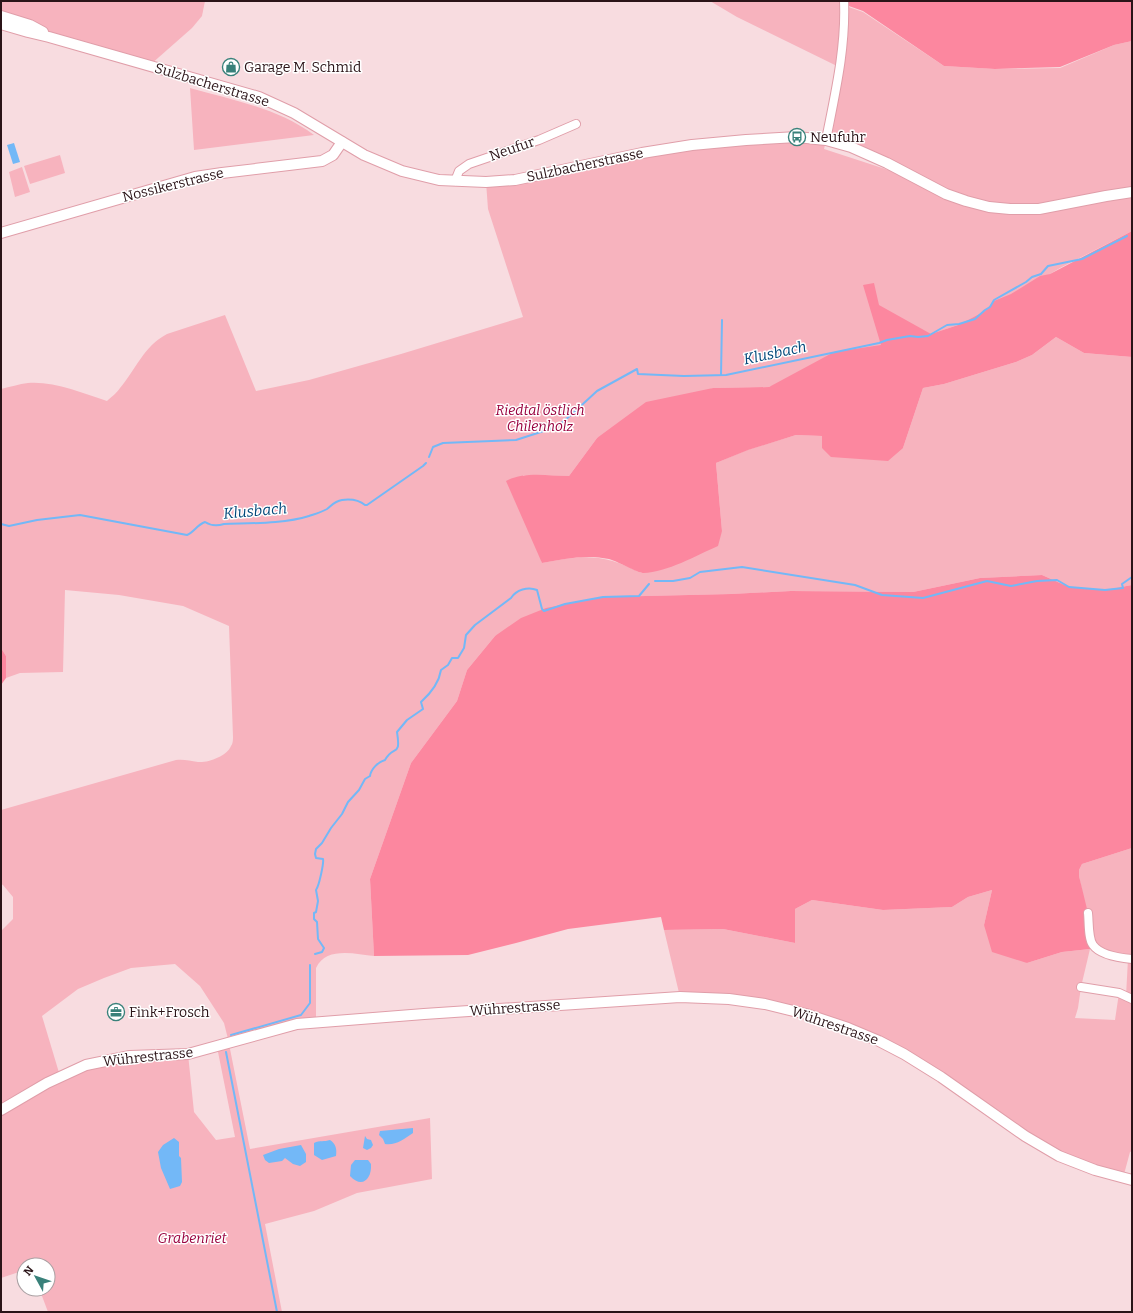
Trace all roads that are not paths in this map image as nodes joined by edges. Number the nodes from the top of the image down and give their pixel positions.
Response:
1 (844, 1) edge
2 (1, 16) edge
3 (1, 24) edge
4 (50, 37) junction
5 (576, 124) dead end
6 (826, 140) junction
7 (342, 142) junction
8 (455, 181) junction
9 (1132, 192) edge
10 (1, 233) edge
11 (1088, 913) dead end
12 (1132, 959) edge
13 (1080, 987) dead end
14 (1132, 999) edge
15 (1, 1110) edge
16 (1132, 1180) edge

1 - 6 street
2 - 4 street, Sulzbacherstrasse
3 - 4 street, Sulzbacherstrasse
4 - 7 street, Sulzbacherstrasse
5 - 8 street, Neufur
6 - 8 street, Sulzbacherstrasse
6 - 9 street, Sulzbacherstrasse
7 - 8 street, Sulzbacherstrasse
7 - 10 street, Nossikerstrasse
11 - 12 street
13 - 14 street
15 - 16 street, Wührestrasse

